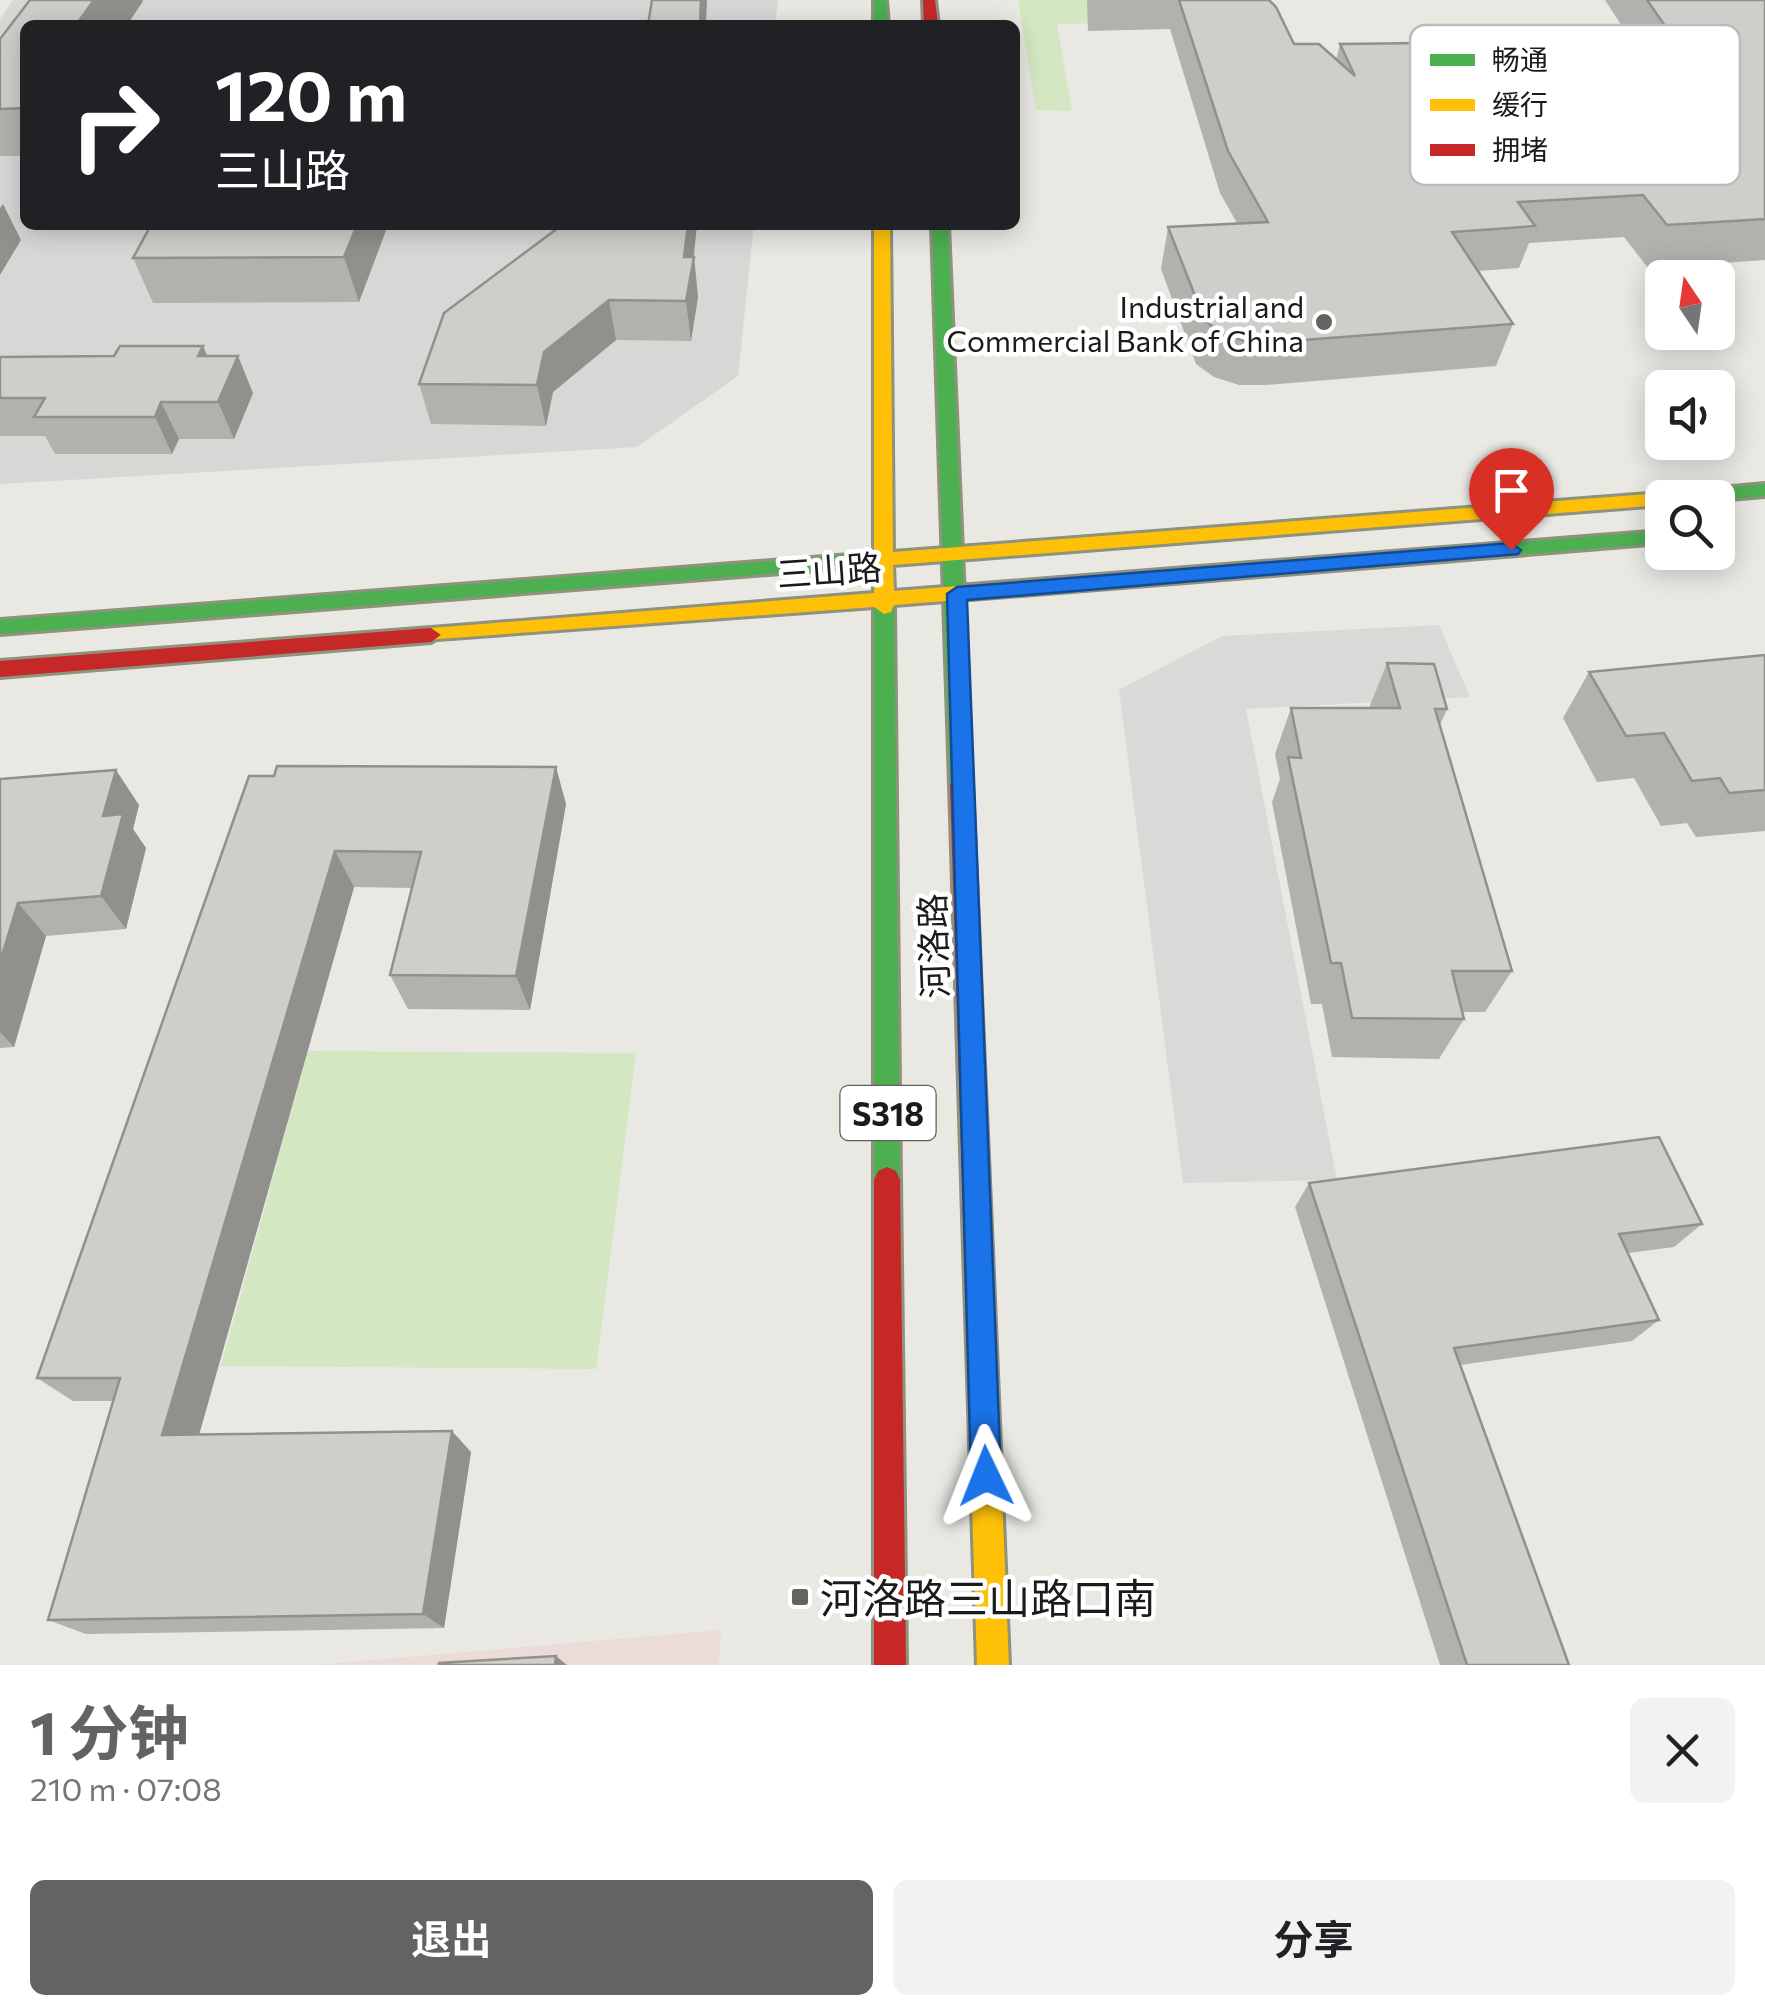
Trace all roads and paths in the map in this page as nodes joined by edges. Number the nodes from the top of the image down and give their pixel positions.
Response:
1 (882, 230) edge
2 (940, 230) edge
3 (1765, 490) edge
4 (1735, 493) edge
5 (1645, 499) edge
6 (1645, 538) edge
7 (954, 554) junction
8 (884, 560) junction
9 (957, 594) junction
10 (883, 601) junction
11 (0, 627) edge
12 (0, 669) edge
13 (890, 1665) edge
14 (994, 1665) edge

1 - 8 street, 河洛路 / S318
2 - 7 street, 河洛路 / S318
3 - 4 street
5 - 7 street, 三山路
6 - 9 street, 三山路
7 - 8 street, 三山路
7 - 9 street, 河洛路 / S318
8 - 10 street, 河洛路 / S318
8 - 11 street, 三山路
9 - 10 street, 三山路
9 - 14 street, 河洛路 / S318
10 - 12 street, 三山路
10 - 13 street, 河洛路 / S318

